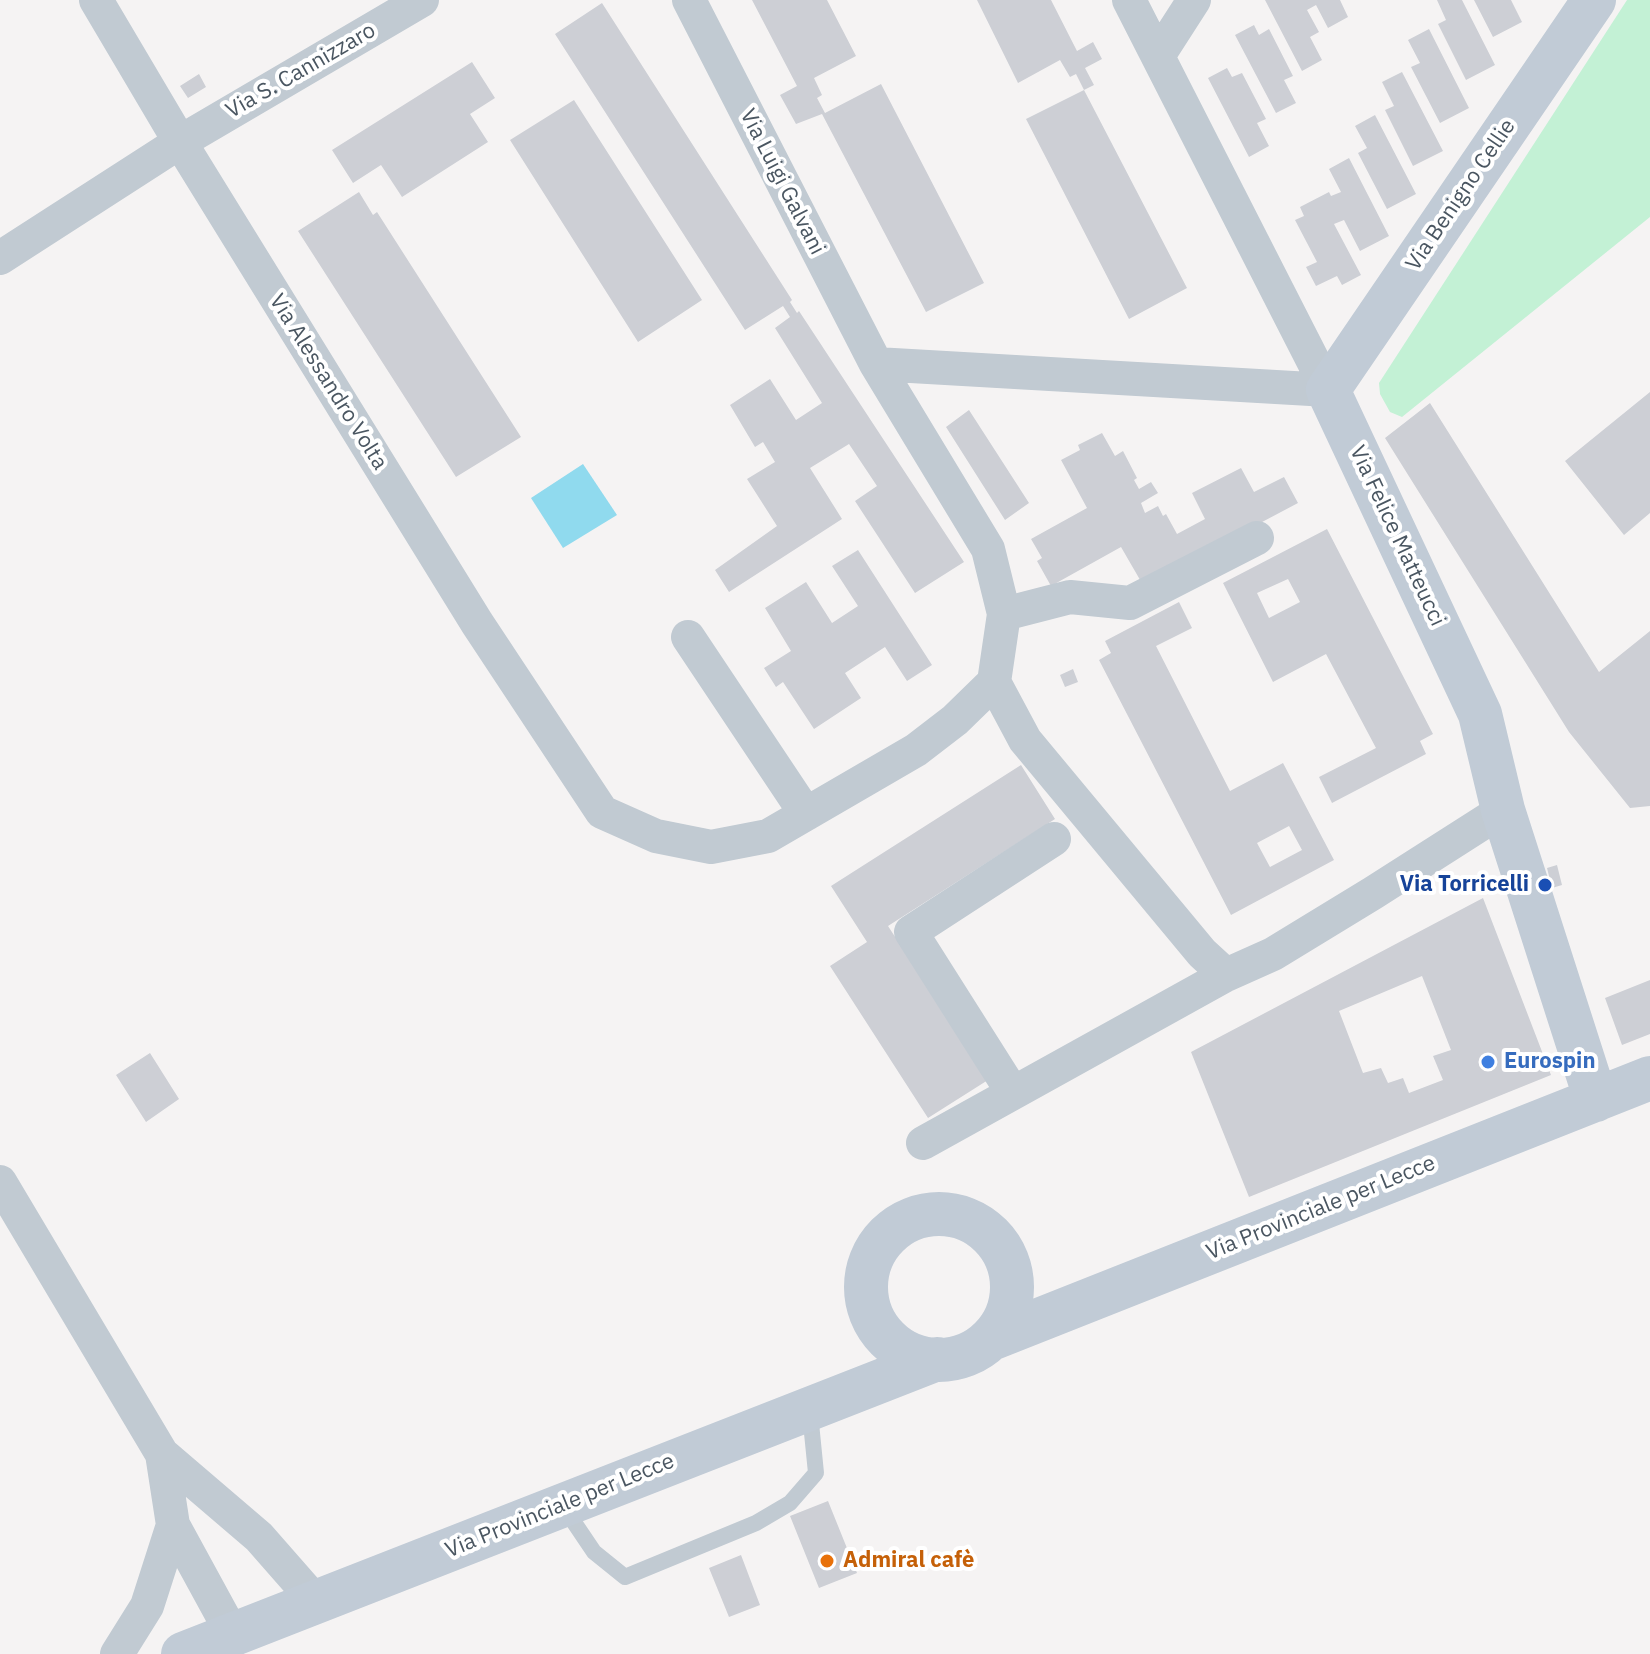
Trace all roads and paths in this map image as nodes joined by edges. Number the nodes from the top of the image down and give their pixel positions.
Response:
1 (96, 0) edge
2 (422, 0) edge
3 (689, 0) edge
4 (1129, 0) edge
5 (1194, 0) edge
6 (1594, 0) edge
7 (1158, 56) junction
8 (180, 142) junction
9 (0, 258) edge
10 (876, 364) junction
11 (1328, 390) junction
12 (1257, 538) dead end
13 (1004, 614) junction
14 (688, 637) dead end
15 (994, 682) junction
16 (1503, 810) junction
17 (806, 814) junction
18 (1054, 839) dead end
19 (1226, 975) junction
20 (1650, 1078) edge
21 (1013, 1093) junction
22 (1596, 1100) junction
23 (923, 1143) dead end
24 (0, 1182) edge
25 (991, 1339) junction
26 (937, 1359) junction
27 (810, 1407) junction
28 (162, 1454) junction
29 (562, 1504) junction
30 (173, 1525) junction
31 (316, 1602) junction
32 (233, 1635) junction
33 (117, 1654) edge
34 (183, 1654) edge

1 - 8 street, Via Alessandro Volta
2 - 8 street, Via S. Cannizzaro
3 - 10 street, Via Luigi Galvani
4 - 7 street, Via Felice Matteucci
5 - 7 street
6 - 11 main road, Via Benigno Cellie
7 - 11 street, Via Felice Matteucci
8 - 9 street, Via S. Cannizzaro
8 - 17 street, Via Alessandro Volta
10 - 11 street
10 - 13 street, Via Luigi Galvani
11 - 16 main road, Via Felice Matteucci
12 - 13 street
13 - 15 street
14 - 17 street
15 - 17 street, Via Alessandro Volta
15 - 19 street
16 - 19 street
16 - 22 main road, Via Felice Matteucci
18 - 21 street
19 - 21 street
20 - 22 main road, Via Provinciale per Lecce
21 - 23 street
22 - 25 main road, Via Provinciale per Lecce
24 - 28 street
25 - 26 main road, Via Provinciale per Lecce
25 - 26 main road, Via Provinciale per Lecce
26 - 27 main road, Via Provinciale per Lecce
27 - 29 main road, Via Provinciale per Lecce
27 - 29 lane
28 - 30 street
28 - 31 street
29 - 31 main road, Via Provinciale per Lecce
30 - 32 street
30 - 33 street
31 - 32 main road, Via Provinciale per Lecce
32 - 34 main road, Via Provinciale per Lecce

